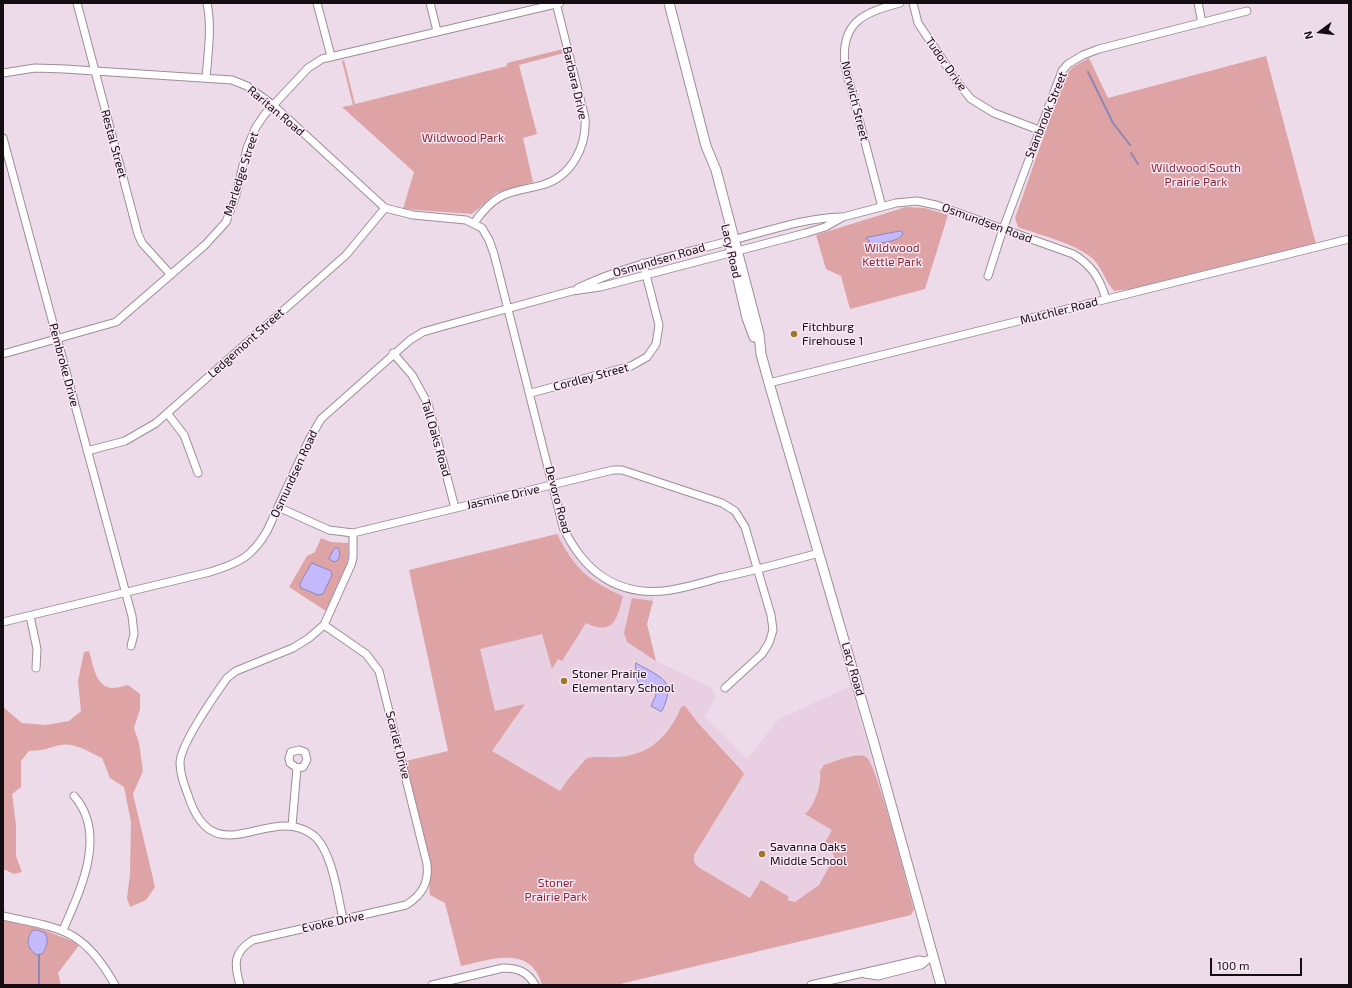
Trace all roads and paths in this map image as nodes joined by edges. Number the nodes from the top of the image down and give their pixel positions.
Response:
1 (77, 3) edge
2 (206, 3) edge
3 (317, 3) edge
4 (430, 3) edge
5 (557, 3) edge
6 (669, 3) edge
7 (900, 3) edge
8 (913, 3) edge
9 (1198, 3) edge
10 (1247, 11) dead end
11 (1202, 23) junction
12 (437, 31) junction
13 (331, 56) junction
14 (94, 70) junction
15 (3, 73) edge
16 (206, 78) junction
17 (273, 105) junction
18 (1039, 130) junction
19 (3, 138) edge
20 (882, 207) junction
21 (385, 208) junction
22 (843, 217) junction
23 (474, 223) junction
24 (787, 226) junction
25 (1003, 229) junction
26 (790, 238) junction
27 (1349, 239) edge
28 (732, 241) junction
29 (734, 252) junction
30 (643, 263) junction
31 (646, 274) junction
32 (170, 275) junction
33 (988, 276) dead end
34 (572, 291) junction
35 (1106, 299) junction
36 (508, 308) junction
37 (57, 339) junction
38 (394, 353) junction
39 (3, 354) edge
40 (769, 383) junction
41 (531, 393) junction
42 (167, 413) junction
43 (88, 451) junction
44 (198, 473) dead end
45 (553, 485) junction
46 (278, 507) junction
47 (455, 508) junction
48 (353, 533) junction
49 (819, 553) junction
50 (757, 569) junction
51 (125, 592) junction
52 (30, 616) junction
53 (3, 622) edge
54 (324, 625) junction
55 (131, 646) dead end
56 (36, 668) dead end
57 (725, 688) dead end
58 (297, 768) dead end
59 (74, 796) dead end
60 (292, 826) junction
61 (423, 889) joint
62 (3, 916) edge
63 (343, 920) junction
64 (63, 930) junction
65 (934, 958) junction
66 (838, 982) edge
67 (115, 985) edge
68 (240, 985) edge
69 (432, 985) edge
70 (535, 985) edge
71 (811, 985) edge
72 (942, 985) edge

1 - 14 street, Restal Street
2 - 16 street
3 - 13 street
4 - 12 street
5 - 12 street, Marledge Street
5 - 23 street, Barbara Drive
6 - 28 street, Lacy Road
7 - 20 street, Norwich Street
8 - 18 street, Tudor Drive
9 - 11 street
10 - 11 street, Stanbrook Street
11 - 18 street, Stanbrook Street
12 - 13 street, Marledge Street
13 - 17 street, Marledge Street
14 - 15 street, Raritan Road
14 - 16 street, Raritan Road
14 - 32 street, Restal Street
16 - 17 street, Raritan Road
17 - 21 street, Raritan Road
17 - 32 street, Marledge Street
18 - 25 street, Stanbrook Street
19 - 37 street, Pembroke Drive
20 - 22 street, Osmundsen Road
20 - 25 street, Osmundsen Road
21 - 23 street, Raritan Road
21 - 42 street, Ledgemont Street
22 - 24 street, Osmundsen Road
22 - 26 street, Osmundsen Road
23 - 36 street, Devoro Road
24 - 26 street
24 - 28 street, Osmundsen Road
25 - 33 street, Stanbrook Street
25 - 35 street, Osmundsen Road
26 - 29 street, Osmundsen Road
27 - 35 street, Mutchler Road
28 - 29 street, Lacy Road
28 - 30 street, Osmundsen Road
29 - 31 street, Osmundsen Road
29 - 40 street, Lacy Road
30 - 31 street, Cordley Street
30 - 34 street, Osmundsen Road
31 - 34 street, Osmundsen Road
31 - 41 street, Cordley Street
32 - 37 street, Marledge Street
34 - 36 street, Osmundsen Road
35 - 40 street, Mutchler Road
36 - 38 street, Osmundsen Road
36 - 41 street, Devoro Road
37 - 39 street, Marledge Street
37 - 43 street, Pembroke Drive
38 - 46 street, Osmundsen Road
38 - 47 street, Tall Oaks Road
40 - 49 street, Lacy Road
41 - 45 street, Devoro Road
42 - 43 street, Ledgemont Street
42 - 44 street
43 - 51 street, Pembroke Drive
45 - 47 street, Jasmine Drive
45 - 50 street, Jasmine Drive
45 - 50 street, Devoro Road
46 - 48 street, Jasmine Drive
46 - 51 street, Osmundsen Road
47 - 48 street, Jasmine Drive
48 - 54 street
49 - 50 street, Devoro Road
49 - 65 street, Lacy Road
50 - 57 street, Jasmine Drive
51 - 52 street, Osmundsen Road
51 - 55 street, Pembroke Drive
52 - 53 street, Osmundsen Road
52 - 56 street
54 - 60 street
54 - 61 street, Scarlet Drive
58 - 60 street
59 - 64 street
60 - 63 street
61 - 63 street, Evoke Drive
62 - 64 street
63 - 68 street, Evoke Drive
64 - 67 street
65 - 66 street
65 - 72 street, Lacy Road
66 - 71 street
69 - 70 street

